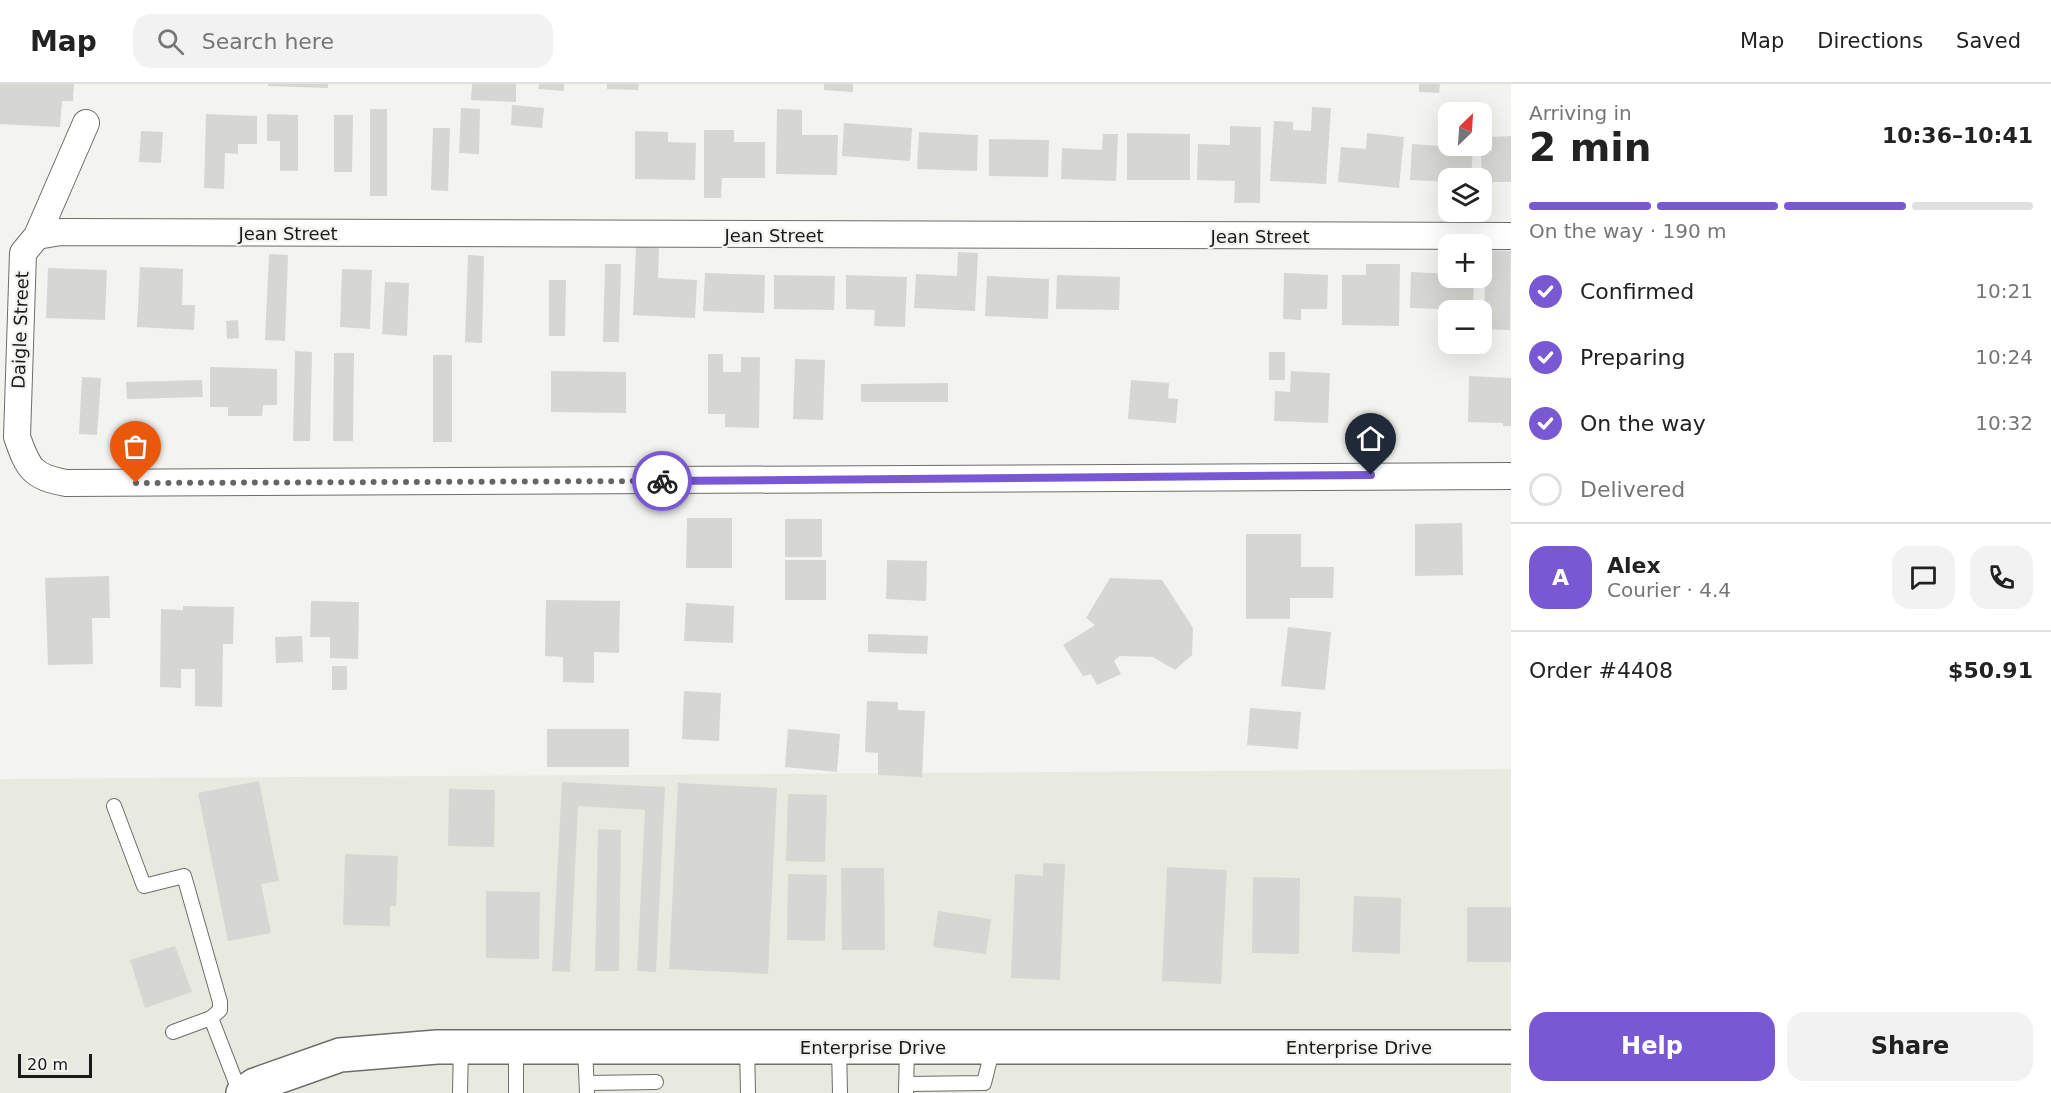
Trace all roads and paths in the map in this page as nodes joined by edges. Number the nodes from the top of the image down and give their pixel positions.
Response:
1 (86, 123) dead end
2 (37, 236) junction
3 (1511, 236) edge
4 (1511, 476) edge
5 (114, 806) dead end
6 (210, 1018) junction
7 (173, 1032) dead end
8 (460, 1047) junction
9 (516, 1047) junction
10 (585, 1047) junction
11 (747, 1047) junction
12 (839, 1047) junction
13 (907, 1047) junction
14 (993, 1047) junction
15 (1511, 1047) edge
16 (656, 1082) dead end
17 (587, 1088) edge
18 (906, 1089) edge
19 (241, 1093) edge
20 (460, 1093) edge
21 (516, 1093) edge
22 (748, 1093) edge
23 (840, 1093) edge

1 - 2 street, Daigle Street
2 - 3 street, Jean Street
2 - 4 street, Daigle Street
5 - 6 lane
6 - 7 lane
6 - 19 lane
8 - 9 street, Enterprise Drive
8 - 19 street, Enterprise Drive
8 - 20 lane
9 - 10 street, Enterprise Drive
9 - 21 lane
10 - 11 street, Enterprise Drive
10 - 17 lane
11 - 12 street, Enterprise Drive
11 - 22 lane
12 - 13 street, Enterprise Drive
12 - 23 lane
13 - 14 street, Enterprise Drive
13 - 18 lane
14 - 15 street, Enterprise Drive
14 - 18 lane
16 - 17 lane

